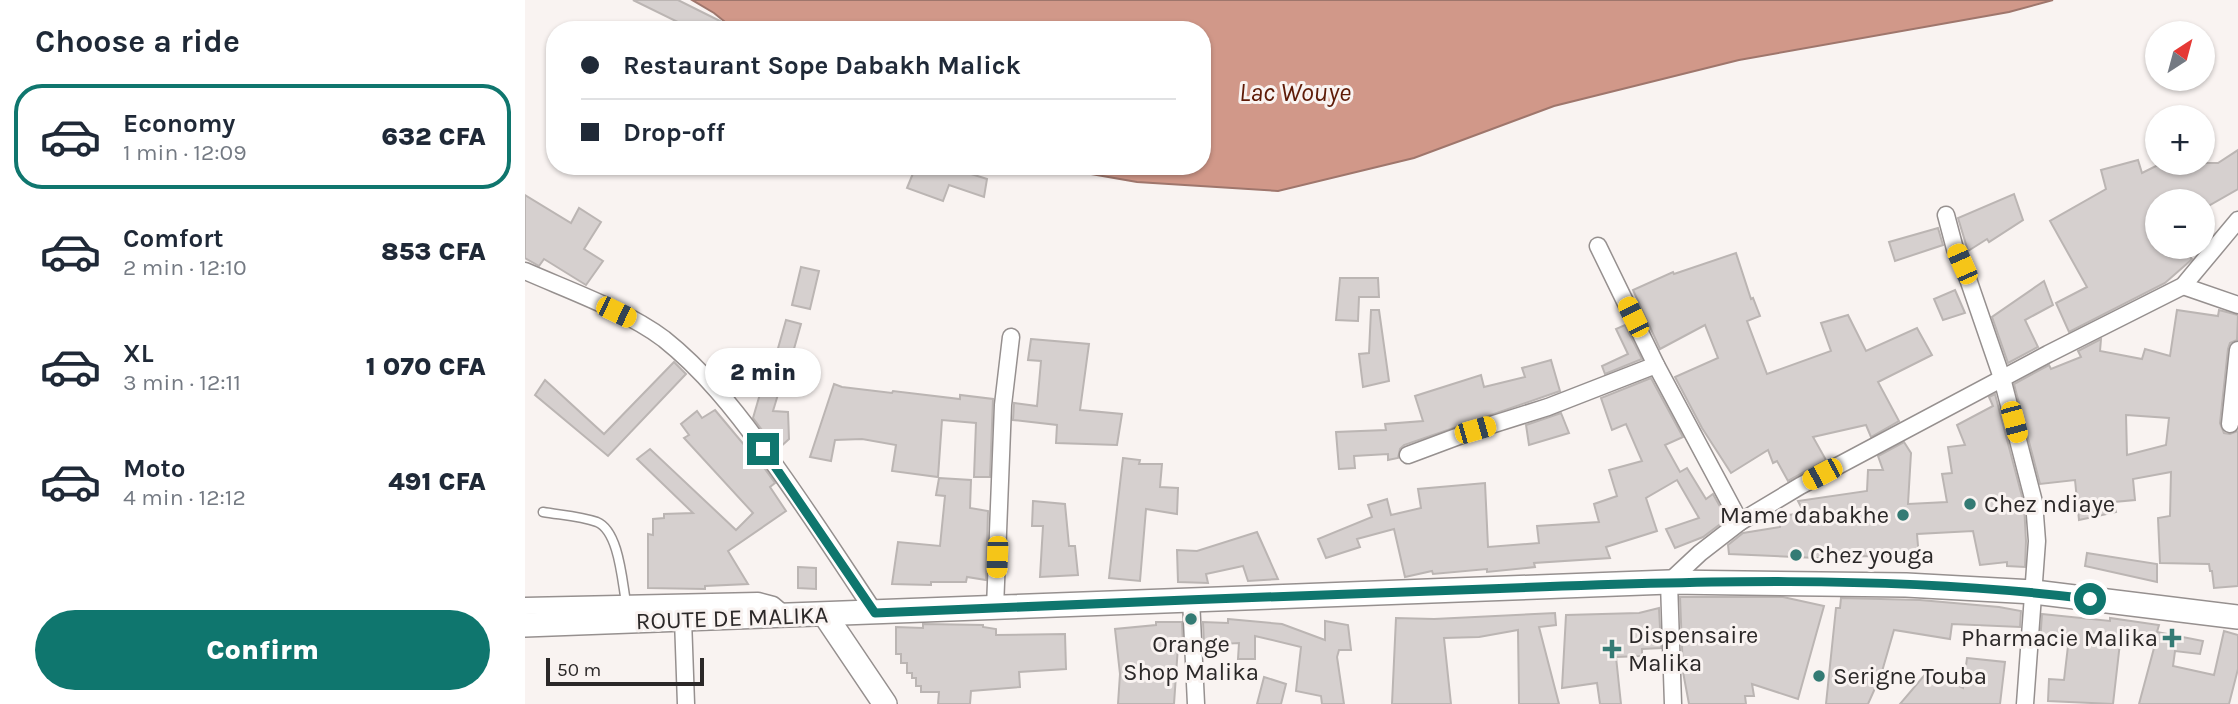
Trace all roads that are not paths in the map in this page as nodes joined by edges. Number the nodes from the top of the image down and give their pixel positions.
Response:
1 (1946, 215) dead end
2 (2238, 220) edge
3 (1598, 246) dead end
4 (525, 271) edge
5 (2183, 286) junction
6 (2238, 305) edge
7 (1011, 337) dead end
8 (2238, 350) edge
9 (1656, 365) junction
10 (2002, 378) junction
11 (2230, 424) dead end
12 (1408, 455) dead end
13 (543, 512) dead end
14 (1740, 522) junction
15 (1669, 582) junction
16 (2035, 592) junction
17 (1191, 599) junction
18 (626, 602) junction
19 (525, 606) edge
20 (995, 608) junction
21 (875, 613) junction
22 (825, 615) junction
23 (786, 616) junction
24 (2238, 617) edge
25 (683, 620) junction
26 (525, 625) edge
27 (686, 704) edge
28 (885, 704) edge
29 (1196, 704) edge
30 (1673, 704) edge
31 (2025, 704) edge

1 - 10 street
2 - 5 street
3 - 9 street
4 - 21 street
5 - 6 street
5 - 10 street
7 - 20 street
8 - 11 street
9 - 12 street
9 - 14 street
10 - 14 street
10 - 16 street
13 - 18 lane
14 - 15 street
15 - 16 main road, ROUTE DE MALIKA
15 - 17 main road, ROUTE DE MALIKA
15 - 30 street
16 - 24 main road, ROUTE DE MALIKA
16 - 31 street
17 - 20 main road, ROUTE DE MALIKA
17 - 29 street
18 - 19 street
18 - 23 street
20 - 21 main road, ROUTE DE MALIKA
21 - 22 main road, ROUTE DE MALIKA
22 - 23 main road, ROUTE DE MALIKA
22 - 28 main road
23 - 25 main road, ROUTE DE MALIKA
25 - 26 main road, ROUTE DE MALIKA
25 - 27 street

